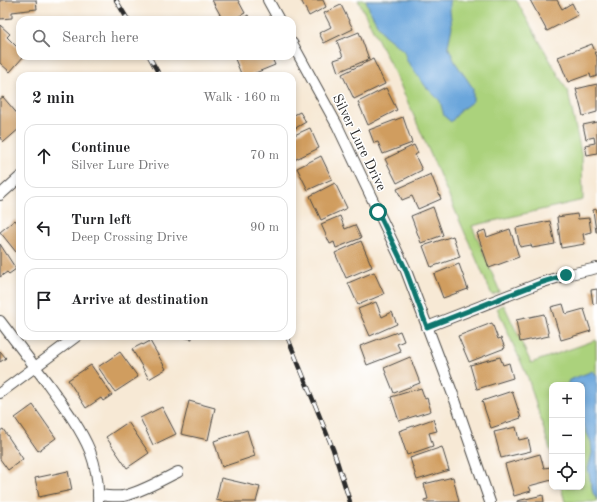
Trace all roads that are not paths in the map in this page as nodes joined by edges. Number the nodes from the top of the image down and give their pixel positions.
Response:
1 (268, 0) edge
2 (277, 16) edge
3 (296, 50) edge
4 (16, 181) edge
5 (0, 195) edge
6 (597, 268) edge
7 (0, 321) edge
8 (427, 327) junction
9 (72, 340) edge
10 (35, 367) junction
11 (0, 393) edge
12 (178, 472) dead end
13 (98, 499) edge
14 (490, 502) edge

1 - 2 street
3 - 8 street, Silver Lure Drive
4 - 5 street
6 - 8 street
7 - 10 street
8 - 14 street, Silver Lure Drive
9 - 10 street
10 - 11 street
10 - 13 street
12 - 13 street

